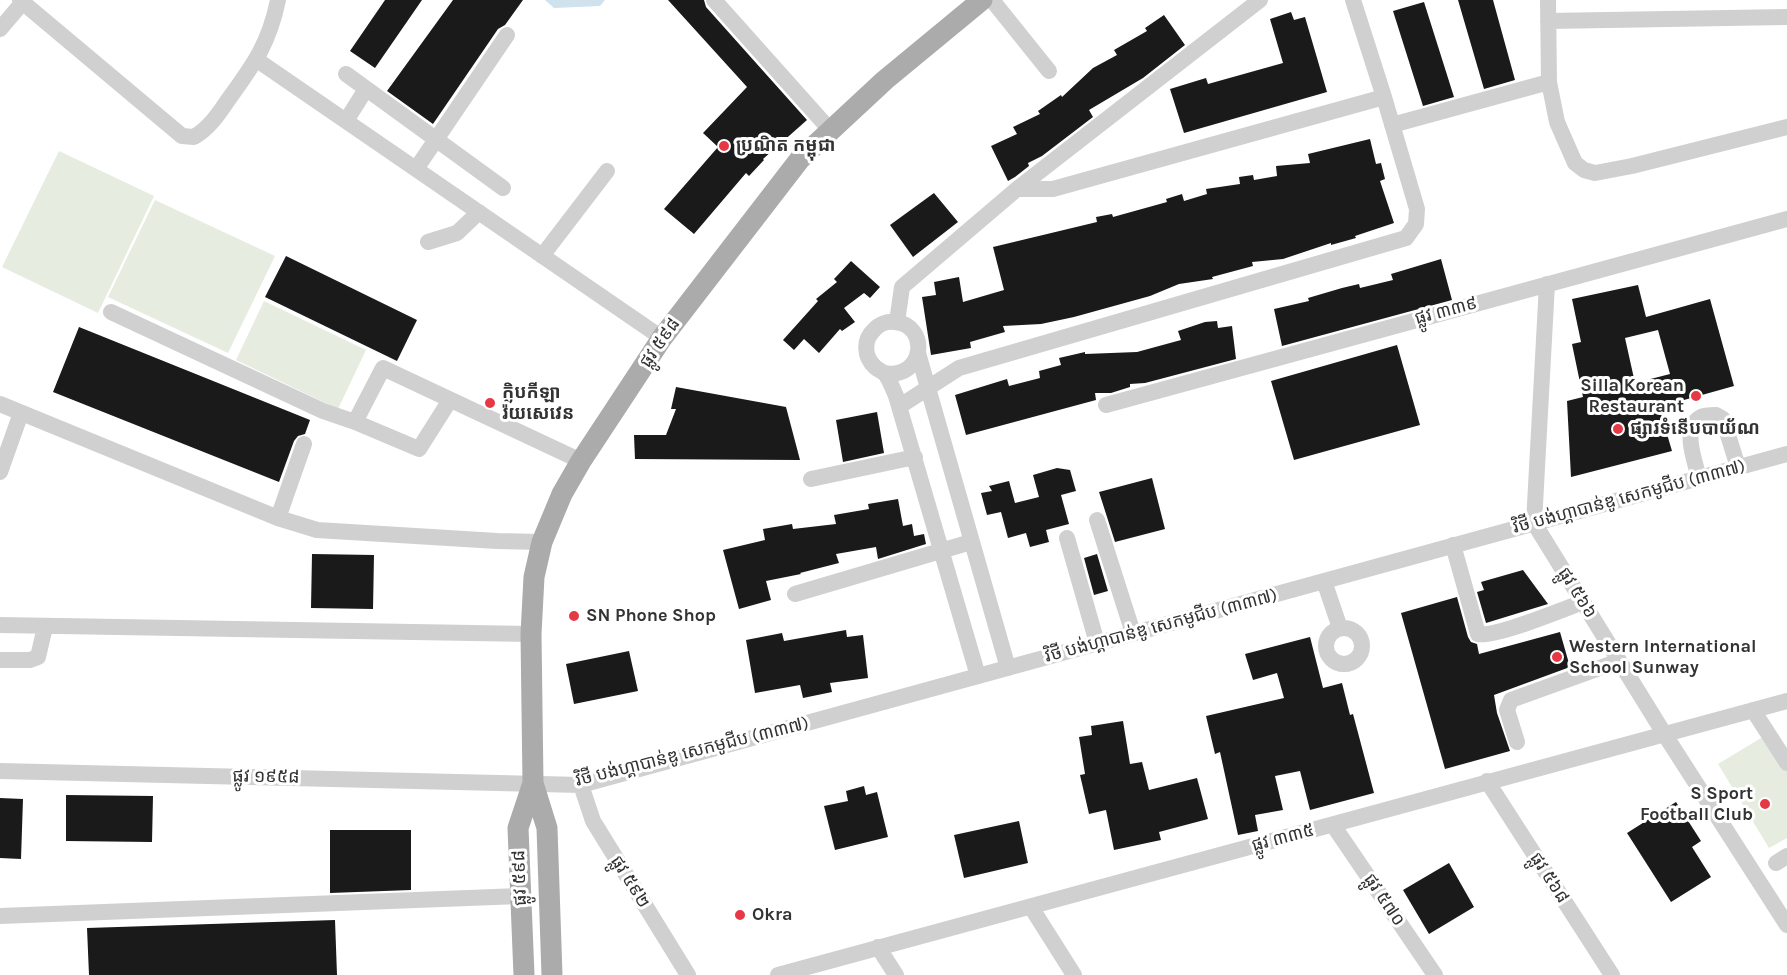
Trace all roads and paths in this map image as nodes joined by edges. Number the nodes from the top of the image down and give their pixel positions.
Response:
1 (278, 0) edge
2 (714, 0) edge
3 (982, 0) edge
4 (992, 0) edge
5 (1260, 0) edge
6 (1353, 0) edge
7 (1548, 0) edge
8 (22, 1) edge
9 (1787, 17) edge
10 (1548, 21) junction
11 (0, 29) edge
12 (507, 35) dead end
13 (257, 60) junction
14 (1048, 71) dead end
15 (346, 74) dead end
16 (1549, 82) junction
17 (366, 90) junction
18 (1384, 97) junction
19 (346, 121) junction
20 (1392, 125) junction
21 (1787, 127) edge
22 (831, 131) junction
23 (435, 138) junction
24 (416, 169) junction
25 (607, 171) dead end
26 (503, 188) dead end
27 (1017, 189) junction
28 (479, 212) junction
29 (1787, 219) edge
30 (428, 242) dead end
31 (542, 255) junction
32 (1547, 284) junction
33 (111, 312) dead end
34 (897, 322) junction
35 (662, 338) junction
36 (918, 353) junction
37 (884, 373) junction
38 (927, 389) junction
39 (450, 400) junction
40 (0, 404) edge
41 (1106, 405) dead end
42 (900, 406) junction
43 (21, 413) junction
44 (355, 422) junction
45 (304, 444) dead end
46 (1787, 454) edge
47 (915, 457) junction
48 (581, 461) junction
49 (1738, 467) junction
50 (0, 472) edge
51 (1699, 478) junction
52 (811, 479) dead end
53 (278, 518) junction
54 (1097, 520) dead end
55 (1534, 523) junction
56 (1067, 538) dead end
57 (542, 542) junction
58 (971, 542) junction
59 (1453, 545) junction
60 (942, 550) junction
61 (1324, 580) junction
62 (795, 594) dead end
63 (1583, 603) junction
64 (0, 625) edge
65 (45, 627) junction
66 (1340, 628) dead end
67 (1133, 633) junction
68 (531, 634) junction
69 (1097, 643) junction
70 (0, 660) edge
71 (1619, 661) junction
72 (1008, 668) junction
73 (978, 676) junction
74 (1787, 701) edge
75 (1753, 710) junction
76 (1665, 735) junction
77 (1517, 742) dead end
78 (1787, 763) edge
79 (0, 771) edge
80 (1487, 781) junction
81 (533, 783) junction
82 (581, 785) junction
83 (1333, 825) junction
84 (520, 896) junction
85 (1031, 907) junction
86 (0, 916) edge
87 (1787, 925) edge
88 (878, 947) junction
89 (1433, 974) edge
90 (524, 975) edge
91 (552, 975) edge
92 (688, 975) edge
93 (778, 975) edge
94 (896, 975) edge
95 (1074, 975) edge
96 (1612, 975) edge

1 - 13 street
2 - 22 street
3 - 22 main road, ផ្លូវ ៥៩៨
4 - 14 street
5 - 27 street
6 - 18 street
7 - 10 street
8 - 11 street
8 - 13 street
9 - 10 street
10 - 16 street
12 - 23 street
13 - 19 street
15 - 17 street
16 - 20 street
16 - 21 street
17 - 19 street
17 - 23 street
18 - 20 street
18 - 27 street
19 - 24 street
20 - 38 street
22 - 35 main road, ផ្លូវ ៥៩៨
23 - 24 street
23 - 26 street
24 - 28 street
25 - 31 street
27 - 34 street
28 - 30 street
28 - 31 street
29 - 32 street, ផ្លូវ ៣៣៩
31 - 35 street
32 - 41 street, ផ្លូវ ៣៣៩
32 - 55 street
33 - 44 street
34 - 36 street
34 - 37 street
35 - 48 main road, ផ្លូវ ៥៩៨
36 - 37 street
36 - 38 street
37 - 42 street
38 - 42 street
38 - 58 street
39 - 44 street
39 - 44 street
39 - 48 street
40 - 43 street
42 - 47 street
43 - 50 street
43 - 53 street
45 - 53 street
46 - 49 street, វិថី បង់ហ្គាបាន់ឌូ សេកមូជីប (៣៣៧)
47 - 52 street
47 - 60 street
48 - 57 main road, ផ្លូវ ៥៩៨
49 - 51 street, វិថី បង់ហ្គាបាន់ឌូ សេកមូជីប (៣៣៧)
49 - 51 street
51 - 55 street, វិថី បង់ហ្គាបាន់ឌូ សេកមូជីប (៣៣៧)
53 - 57 street
54 - 67 street
55 - 59 street, វិថី បង់ហ្គាបាន់ឌូ សេកមូជីប (៣៣៧)
55 - 63 street, ផ្លូវ ៥៦៦
56 - 69 street
57 - 68 main road, ផ្លូវ ៥៩៨
58 - 60 street
58 - 72 street
59 - 61 street, វិថី បង់ហ្គាបាន់ឌូ សេកមូជីប (៣៣៧)
59 - 63 street
60 - 62 street
60 - 73 street
61 - 66 street
61 - 67 street, វិថី បង់ហ្គាបាន់ឌូ សេកមូជីប (៣៣៧)
63 - 71 street, ផ្លូវ ៥៦៦
64 - 65 street
65 - 68 street
65 - 70 street
67 - 69 street, វិថី បង់ហ្គាបាន់ឌូ សេកមូជីប (៣៣៧)
68 - 81 main road, ផ្លូវ ៥៩៨
69 - 72 street, វិថី បង់ហ្គាបាន់ឌូ សេកមូជីប (៣៣៧)
71 - 76 street, ផ្លូវ ៥៦៦
71 - 77 street
72 - 73 street, វិថី បង់ហ្គាបាន់ឌូ សេកមូជីប (៣៣៧)
73 - 82 street, វិថី បង់ហ្គាបាន់ឌូ សេកមូជីប (៣៣៧)
74 - 75 street, ផ្លូវ ៣៣៥
75 - 76 street, ផ្លូវ ៣៣៥
75 - 78 street
76 - 80 street, ផ្លូវ ៣៣៥
76 - 87 street, ផ្លូវ ៥៦៦
79 - 81 street, ផ្លូវ ១៩៥៨
80 - 83 street, ផ្លូវ ៣៣៥
80 - 96 street, ផ្លូវ ៥៦៨
81 - 82 street, វិថី បង់ហ្គាបាន់ឌូ សេកមូជីប (៣៣៧)
81 - 84 main road, ផ្លូវ ៥៩៨
81 - 91 main road, ផ្លូវ ៥៩៨
82 - 92 street, ផ្លូវ ៥៩២
83 - 85 street, ផ្លូវ ៣៣៥
83 - 89 street, ផ្លូវ ៥៧០
84 - 86 street
84 - 90 main road, ផ្លូវ ៥៩៨
85 - 88 street, ផ្លូវ ៣៣៥
85 - 95 street
88 - 93 street, ផ្លូវ ៣៣៥
88 - 94 street

